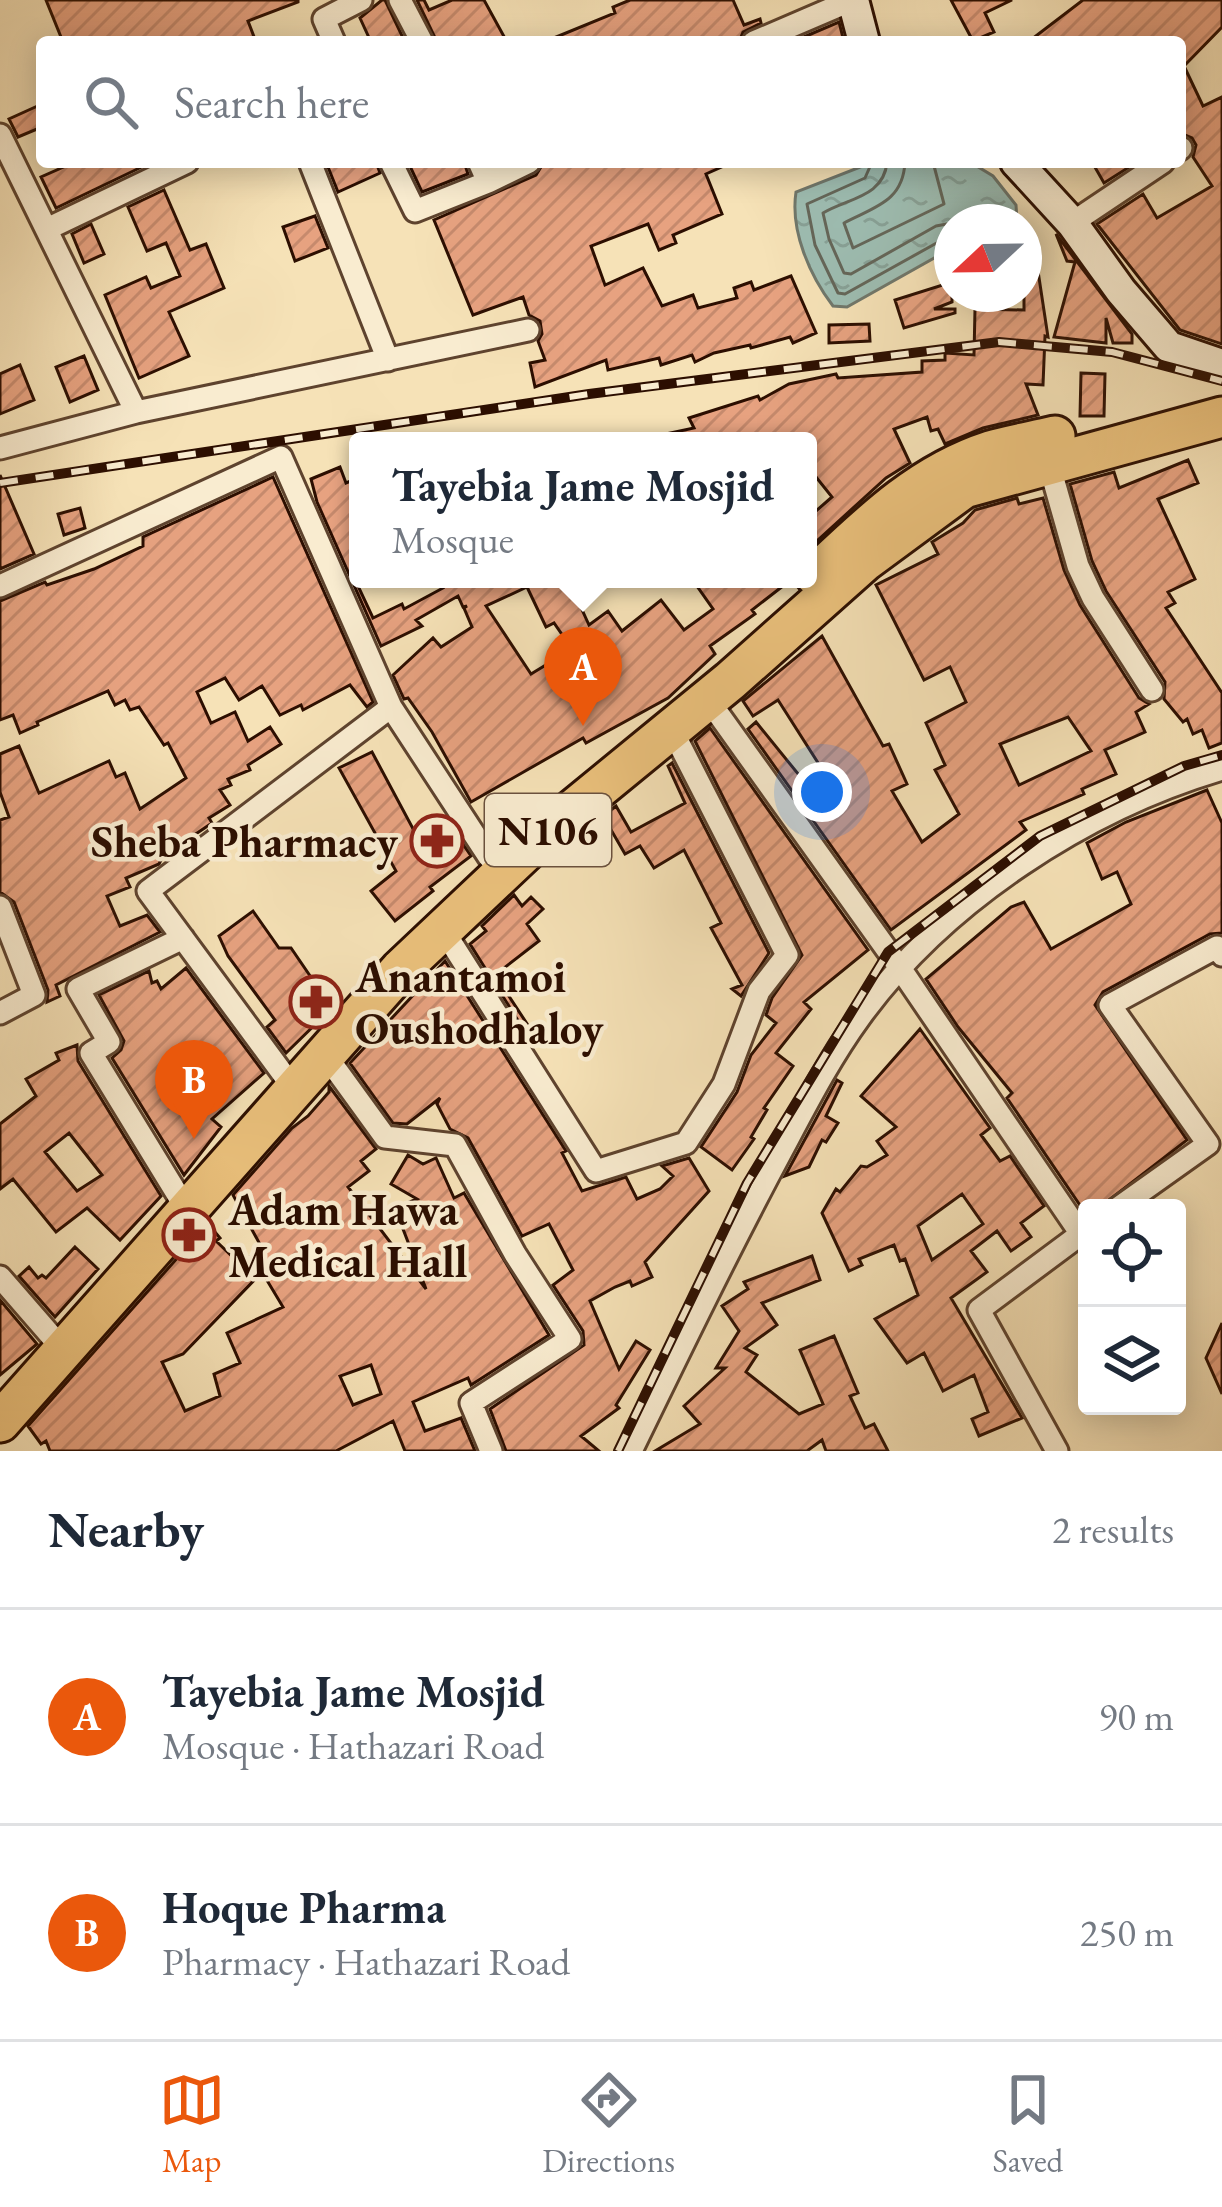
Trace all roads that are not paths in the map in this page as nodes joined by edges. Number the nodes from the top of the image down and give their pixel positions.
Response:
1 (361, 0) edge
2 (400, 0) edge
3 (852, 0) edge
4 (331, 36) edge
5 (419, 36) edge
6 (768, 36) edge
7 (862, 36) edge
8 (0, 136) edge
9 (175, 168) edge
10 (312, 168) edge
11 (394, 168) edge
12 (1022, 168) edge
13 (1154, 168) edge
14 (483, 172) edge
15 (1072, 223) junction
16 (47, 229) junction
17 (528, 330) dead end
18 (388, 361) junction
19 (1222, 365) edge
20 (1222, 395) edge
21 (136, 412) junction
22 (1222, 418) edge
23 (0, 448) edge
24 (1048, 464) junction
25 (817, 571) edge
26 (0, 586) edge
27 (799, 588) edge
28 (1152, 690) dead end
29 (707, 698) junction
30 (391, 706) junction
31 (670, 727) junction
32 (1222, 769) edge
33 (489, 857) junction
34 (0, 907) edge
35 (442, 928) junction
36 (182, 938) junction
37 (1222, 955) edge
38 (900, 968) junction
39 (0, 1013) edge
40 (327, 1057) junction
41 (286, 1078) junction
42 (179, 1197) junction
43 (1131, 1199) edge
44 (1078, 1223) edge
45 (1078, 1236) edge
46 (0, 1277) edge
47 (53, 1338) junction
48 (0, 1393) edge
49 (0, 1422) edge
50 (491, 1451) edge
51 (631, 1451) edge
52 (1057, 1451) edge

1 - 4 street
2 - 5 street
3 - 6 street
3 - 7 street
8 - 16 street
9 - 16 street
10 - 18 street
11 - 14 street
12 - 15 street
13 - 15 street
15 - 19 street
16 - 21 street
17 - 18 street
18 - 21 street
20 - 25 highway, N106
21 - 23 street
22 - 24 highway, N106
24 - 28 street
24 - 29 highway, N106
26 - 30 street
27 - 33 highway, N106
29 - 31 highway, N106
29 - 38 street
30 - 33 street
30 - 36 street
31 - 35 highway, N106
31 - 35 street
32 - 38 street
33 - 41 highway, N106
34 - 39 street
35 - 40 highway, N106
36 - 41 street
36 - 42 street
37 - 43 street
38 - 44 street
38 - 51 street
40 - 49 highway, N106
40 - 50 street
41 - 42 highway, N106
42 - 47 highway, N106
45 - 52 street
46 - 47 street
47 - 48 highway, N106

